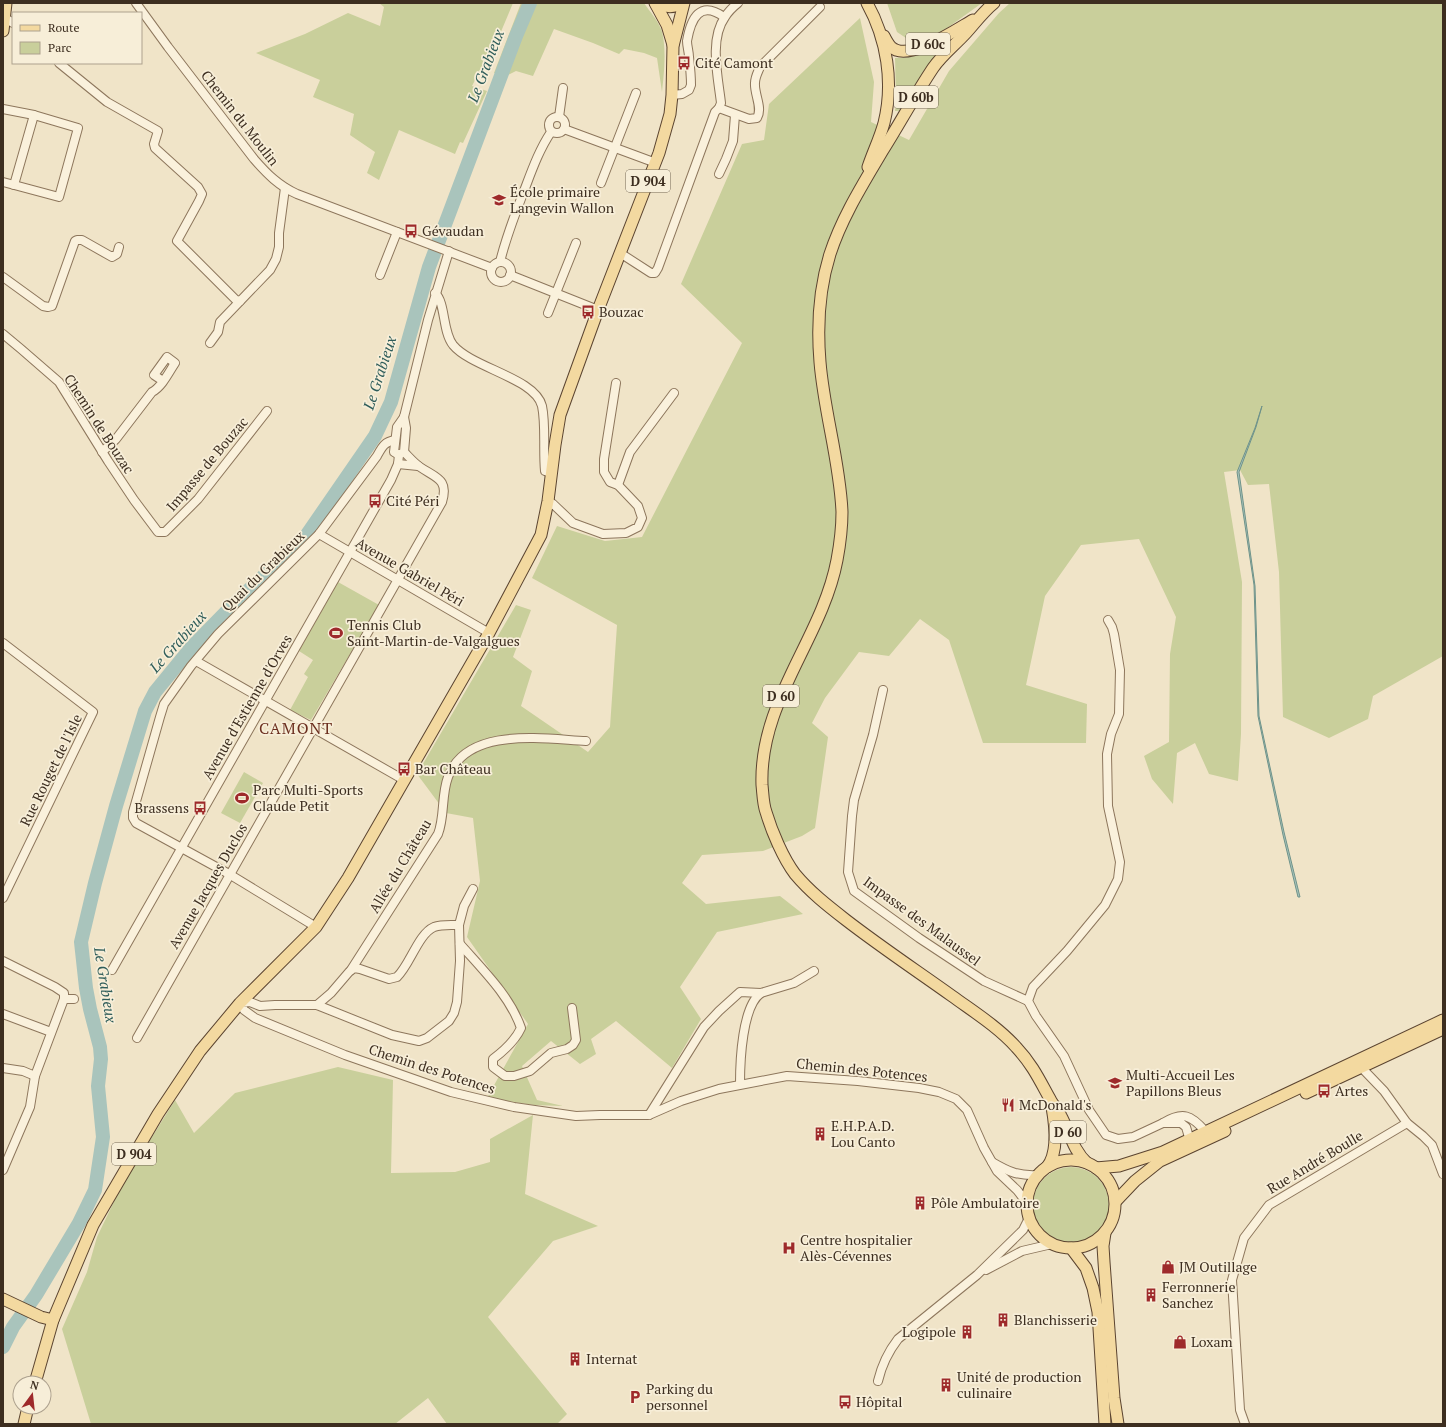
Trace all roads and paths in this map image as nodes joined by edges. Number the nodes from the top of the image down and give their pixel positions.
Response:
1 (6, 3) edge
2 (136, 3) edge
3 (656, 3) edge
4 (684, 3) edge
5 (738, 3) edge
6 (867, 3) edge
7 (994, 3) edge
8 (820, 7) dead end
9 (980, 15) junction
10 (724, 17) junction
11 (9, 21) edge
12 (880, 30) junction
13 (3, 31) edge
14 (673, 46) junction
15 (60, 64) edge
16 (564, 88) dead end
17 (636, 93) dead end
18 (672, 95) junction
19 (719, 108) junction
20 (3, 109) edge
21 (34, 115) junction
22 (735, 115) junction
23 (552, 118) junction
24 (564, 129) junction
25 (552, 132) junction
26 (614, 148) junction
27 (656, 163) junction
28 (719, 174) dead end
29 (3, 182) edge
30 (601, 183) dead end
31 (14, 185) junction
32 (862, 186) junction
33 (285, 188) junction
34 (397, 232) junction
35 (576, 242) dead end
36 (119, 247) dead end
37 (446, 250) junction
38 (620, 253) junction
39 (500, 262) junction
40 (492, 268) junction
41 (380, 275) dead end
42 (510, 275) junction
43 (3, 278) edge
44 (435, 293) junction
45 (556, 293) junction
46 (240, 301) junction
47 (598, 310) junction
48 (548, 313) dead end
49 (3, 334) edge
50 (210, 343) dead end
51 (163, 381) dead end
52 (616, 383) dead end
53 (674, 392) dead end
54 (267, 411) dead end
55 (404, 417) junction
56 (395, 440) junction
57 (102, 452) junction
58 (399, 453) junction
59 (377, 456) junction
60 (398, 464) junction
61 (418, 466) junction
62 (551, 473) junction
63 (618, 485) junction
64 (548, 502) junction
65 (165, 532) joint
66 (319, 534) junction
67 (350, 552) junction
68 (399, 580) junction
69 (1108, 620) dead end
70 (489, 633) junction
71 (3, 643) edge
72 (196, 660) junction
73 (883, 690) dead end
74 (266, 700) junction
75 (313, 727) junction
76 (586, 741) dead end
77 (404, 780) junction
78 (182, 848) junction
79 (229, 874) junction
80 (473, 889) dead end
81 (3, 898) edge
82 (459, 925) junction
83 (316, 927) junction
84 (460, 944) junction
85 (3, 961) edge
86 (112, 970) dead end
87 (351, 970) junction
88 (814, 971) dead end
89 (761, 993) junction
90 (64, 999) junction
91 (74, 999) dead end
92 (1028, 1001) junction
93 (240, 1003) junction
94 (317, 1005) junction
95 (572, 1008) dead end
96 (3, 1014) edge
97 (1443, 1020) edge
98 (1443, 1029) edge
99 (51, 1032) junction
100 (136, 1038) dead end
101 (1358, 1063) junction
102 (3, 1068) edge
103 (35, 1076) junction
104 (740, 1084) junction
105 (1050, 1098) junction
106 (649, 1115) junction
107 (1163, 1123) junction
108 (1408, 1123) junction
109 (1205, 1131) junction
110 (1190, 1143) junction
111 (992, 1162) junction
112 (1092, 1165) junction
113 (1047, 1167) junction
114 (3, 1170) edge
115 (1443, 1174) edge
116 (1038, 1175) junction
117 (1116, 1201) junction
118 (1027, 1203) junction
119 (1029, 1218) junction
120 (1105, 1233) junction
121 (1052, 1244) junction
122 (1071, 1248) junction
123 (977, 1275) junction
124 (4, 1301) edge
125 (53, 1320) junction
126 (37, 1375) edge
127 (878, 1381) dead end
128 (1105, 1424) edge
129 (1118, 1424) edge
130 (1245, 1424) edge

1 - 11 main road
2 - 33 street, Chemin du Moulin
3 - 4 main road
3 - 14 main road, D 904
4 - 14 main road, D 904
5 - 10 street
6 - 12 main road, D 60
7 - 9 main road, D 60b
8 - 22 street
9 - 12 main road, D 60c
9 - 32 main road, D 60b
10 - 18 street
10 - 19 street
11 - 13 main road
12 - 32 main road, D 60
14 - 18 main road, D 904
15 - 46 street
16 - 23 street
17 - 26 street
18 - 27 main road, D 904
19 - 22 street
19 - 38 street
20 - 21 street
21 - 31 street
21 - 31 street
22 - 28 street
23 - 24 street
23 - 25 street
24 - 25 street
24 - 26 street
25 - 39 street
26 - 27 street
26 - 30 street
27 - 38 main road, D 904
29 - 31 street
32 - 105 main road, D 60
33 - 34 street, Chemin du Moulin
33 - 46 street
34 - 37 street, Chemin du Moulin
34 - 41 street
35 - 45 street
36 - 43 street
37 - 40 street, Chemin du Moulin
37 - 44 street
38 - 47 main road, D 904
39 - 40 street
39 - 42 street
40 - 42 street
42 - 45 street
44 - 55 street
44 - 62 street
45 - 47 street
45 - 48 street
46 - 50 street
47 - 62 main road, D 904
49 - 57 street, Chemin de Bouzac
51 - 57 street
52 - 63 street
53 - 63 street
54 - 65 street, Impasse de Bouzac
55 - 56 street
55 - 58 street
56 - 58 street
56 - 59 street, Quai du Grabieux
57 - 65 street, Chemin de Bouzac
58 - 59 street
58 - 60 street, Avenue d'Estienne d'Orves
58 - 61 street, Avenue Jacques Duclos
59 - 66 street, Quai du Grabieux
60 - 61 street
60 - 67 street, Avenue d'Estienne d'Orves
61 - 68 street, Avenue Jacques Duclos
62 - 64 main road, D 904
63 - 64 street
64 - 70 main road, D 904
66 - 67 street, Avenue Gabriel Péri
66 - 72 street, Quai du Grabieux
67 - 68 street, Avenue Gabriel Péri
67 - 74 street, Avenue d'Estienne d'Orves
68 - 70 street, Avenue Gabriel Péri
68 - 75 street, Avenue Jacques Duclos
69 - 92 street
70 - 77 main road, D 904
71 - 81 street, Rue Rouget de l'Isle
72 - 74 street
72 - 78 street, Quai du Grabieux
73 - 92 street, Impasse des Malaussel
74 - 75 street
74 - 78 street, Avenue d'Estienne d'Orves
75 - 77 street
75 - 79 street, Avenue Jacques Duclos
76 - 87 street, Allée du Château
77 - 83 main road, D 904
78 - 79 street
78 - 86 street, Avenue d'Estienne d'Orves
79 - 83 street
79 - 100 street, Avenue Jacques Duclos
80 - 82 street
82 - 84 street
82 - 87 street
83 - 93 main road, D 904
84 - 94 street
84 - 95 street
85 - 90 street
87 - 94 street, Allée du Château
88 - 89 street
89 - 104 street
89 - 106 street
90 - 91 street
90 - 99 street
92 - 107 street
93 - 94 street
93 - 106 street, Chemin des Potences
93 - 125 main road, D 904
96 - 99 street
97 - 101 main road
98 - 101 main road
99 - 103 street
101 - 108 street
101 - 109 main road
101 - 110 main road
102 - 103 street
103 - 114 street
104 - 106 street, Chemin des Potences
104 - 111 street, Chemin des Potences
105 - 112 main road, D 60
105 - 113 main road, D 60
107 - 109 street
107 - 110 street
108 - 115 street
108 - 130 street, Rue André Boulle
109 - 110 main road
110 - 112 main road
110 - 117 main road
111 - 116 street
111 - 118 street, Chemin des Potences
112 - 113 main road
112 - 117 main road
113 - 116 main road
116 - 118 main road
117 - 120 main road
118 - 119 main road
119 - 121 main road
119 - 123 street
120 - 122 main road
120 - 129 main road
121 - 122 main road
121 - 123 street
122 - 128 main road
123 - 127 street
124 - 125 main road
125 - 126 main road, D 904

